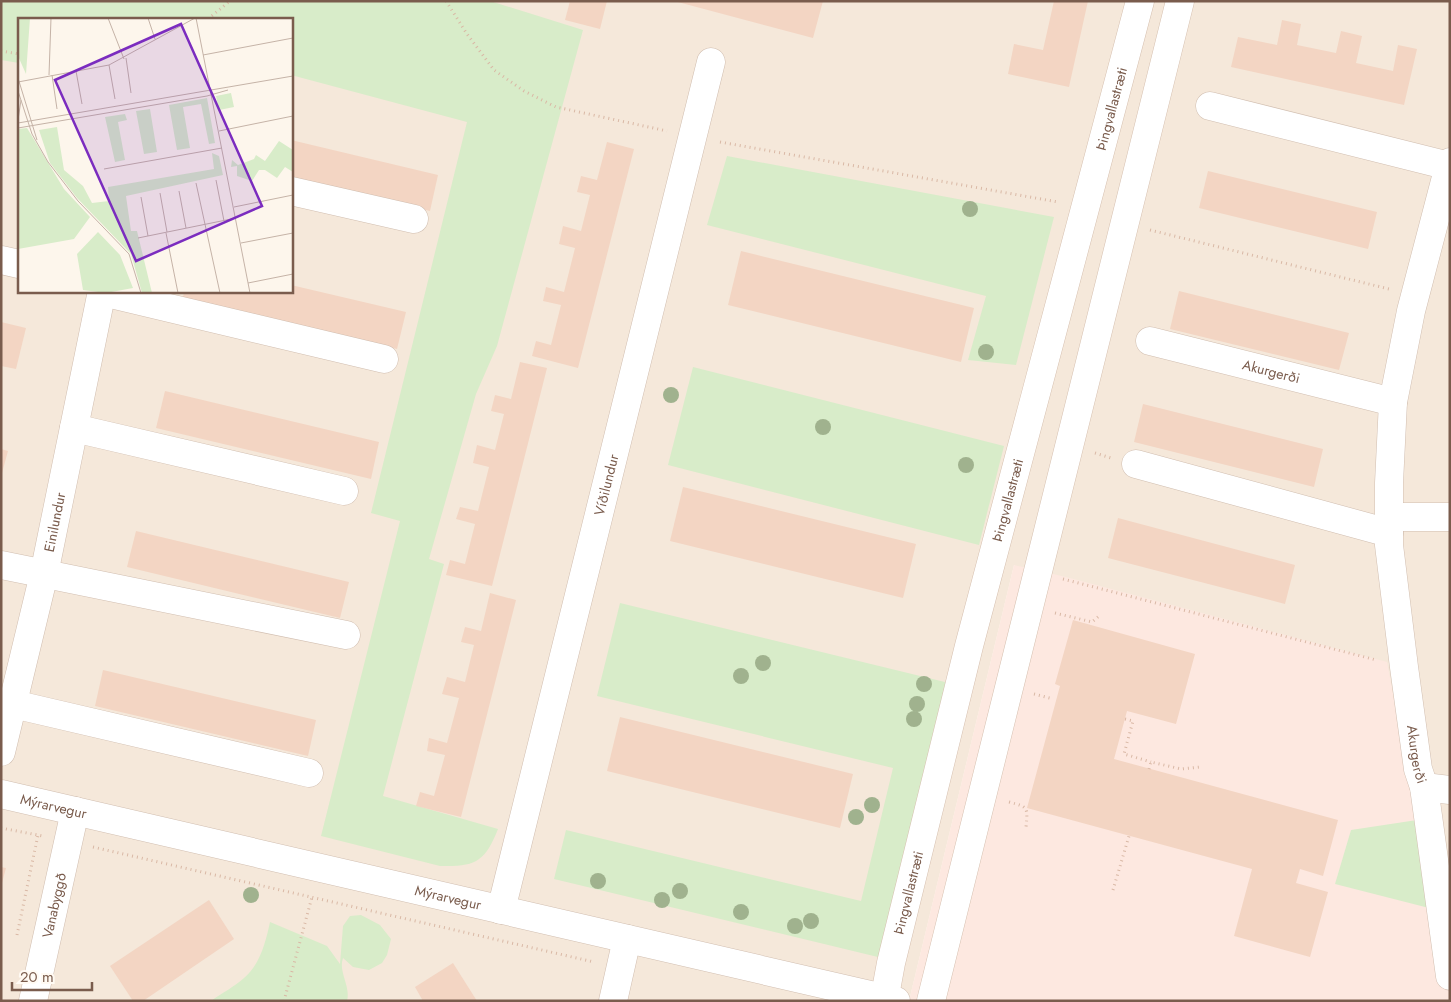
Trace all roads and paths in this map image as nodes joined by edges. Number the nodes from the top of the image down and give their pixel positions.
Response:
1 (230, 1) edge
2 (446, 1) edge
3 (1140, 1) edge
4 (1180, 1) edge
5 (209, 18) edge
6 (1, 51) edge
7 (18, 54) edge
8 (711, 62) dead end
9 (1210, 106) dead end
10 (693, 137) junction
11 (1449, 164) edge
12 (292, 191) edge
13 (1086, 207) junction
14 (414, 219) dead end
15 (1145, 228) dead end
16 (1, 260) edge
17 (18, 264) edge
18 (102, 292) edge
19 (1415, 295) junction
20 (1150, 340) dead end
21 (384, 358) dead end
22 (1393, 402) junction
23 (74, 428) junction
24 (1136, 464) dead end
25 (344, 491) dead end
26 (1450, 517) edge
27 (1389, 525) junction
28 (1, 565) edge
29 (44, 574) junction
30 (1058, 578) dead end
31 (1050, 611) dead end
32 (1099, 616) dead end
33 (346, 635) dead end
34 (1404, 667) junction
35 (1030, 692) dead end
36 (1053, 699) dead end
37 (13, 704) junction
38 (1125, 719) dead end
39 (1, 752) edge
40 (1151, 762) junction
41 (1200, 767) dead end
42 (1149, 768) dead end
43 (308, 773) dead end
44 (1437, 789) edge
45 (1, 794) edge
46 (1003, 800) dead end
47 (75, 811) junction
48 (1026, 827) dead end
49 (1, 828) edge
50 (38, 835) junction
51 (1130, 836) dead end
52 (68, 842) junction
53 (1113, 890) dead end
54 (312, 897) junction
55 (501, 910) junction
56 (627, 939) junction
57 (16, 942) dead end
58 (620, 968) junction
59 (1450, 976) edge
60 (888, 1000) edge
61 (33, 1001) edge
62 (284, 1001) edge
63 (613, 1001) edge
64 (931, 1001) edge

1 - 5 path
2 - 10 path
3 - 13 street, Þingvallastræti
4 - 64 street
6 - 7 path
8 - 10 street, Víðilundur
9 - 11 street, Akurgerði
10 - 13 path
10 - 55 street, Víðilundur
11 - 19 street, Akurgerði
12 - 14 street
13 - 60 street, Þingvallastræti
15 - 19 path
16 - 17 street
18 - 21 street
18 - 23 street, Einilundur
19 - 22 street, Akurgerði
20 - 22 street, Akurgerði
22 - 27 street, Akurgerði
23 - 25 street
23 - 29 street, Einilundur
24 - 27 street
26 - 27 street
27 - 34 street, Akurgerði
28 - 29 street
29 - 33 street
29 - 37 street, Einilundur
30 - 34 path
31 - 32 path
34 - 44 street, Akurgerði
35 - 36 path
37 - 39 street, Einilundur
37 - 43 street
38 - 40 path
40 - 41 path
40 - 42 path
44 - 59 street, Akurgerði
45 - 47 street, Mýrarvegur
46 - 48 path
47 - 52 street, Vanabyggð
47 - 55 street, Mýrarvegur
49 - 50 path
50 - 52 path
50 - 57 path
51 - 53 path
52 - 54 path
52 - 61 street, Vanabyggð
54 - 58 path
54 - 62 path
55 - 56 street, Mýrarvegur
56 - 58 street
56 - 60 street, Mýrarvegur
58 - 63 street

